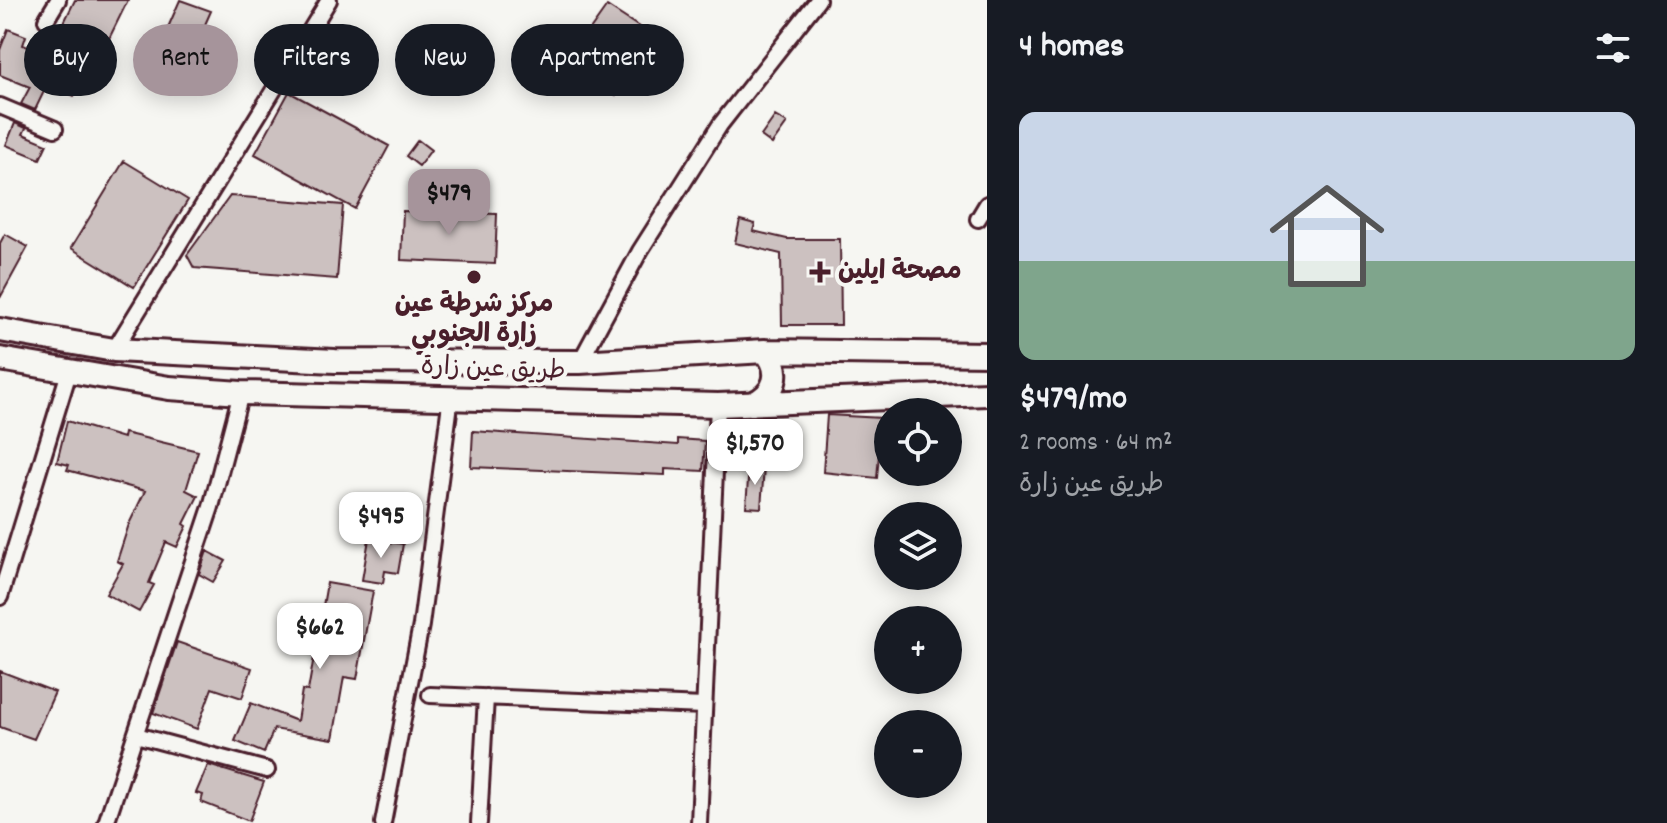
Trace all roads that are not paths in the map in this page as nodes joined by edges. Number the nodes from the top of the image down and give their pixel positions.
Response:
1 (58, 0) edge
2 (329, 0) edge
3 (818, 0) edge
4 (46, 20) dead end
5 (0, 106) edge
6 (55, 129) dead end
7 (987, 204) edge
8 (978, 219) dead end
9 (0, 330) edge
10 (114, 350) junction
11 (765, 351) junction
12 (987, 354) edge
13 (0, 359) edge
14 (580, 362) junction
15 (69, 372) junction
16 (241, 393) junction
17 (987, 394) edge
18 (451, 396) junction
19 (752, 404) junction
20 (718, 405) junction
21 (0, 597) edge
22 (430, 695) dead end
23 (486, 697) junction
24 (704, 706) junction
25 (136, 735) junction
26 (267, 770) dead end
27 (106, 823) edge
28 (383, 823) edge
29 (479, 823) edge
30 (699, 823) edge

1 - 4 street
2 - 10 street
3 - 14 street
5 - 6 street
7 - 8 street
9 - 10 main road, طريق عين زارة
10 - 14 main road, طريق عين زارة
11 - 12 main road, طريق عين زارة
11 - 14 main road, طريق عين زارة
11 - 19 main road
13 - 15 main road, طريق عين زارة
15 - 16 main road, طريق عين زارة
15 - 21 street
16 - 18 main road, طريق عين زارة
16 - 25 street
17 - 19 main road, طريق عين زارة
18 - 20 main road, طريق عين زارة
18 - 28 street
19 - 20 main road, طريق عين زارة
20 - 24 street
22 - 23 street
23 - 24 street
23 - 29 street
24 - 30 street
25 - 26 street
25 - 27 street

